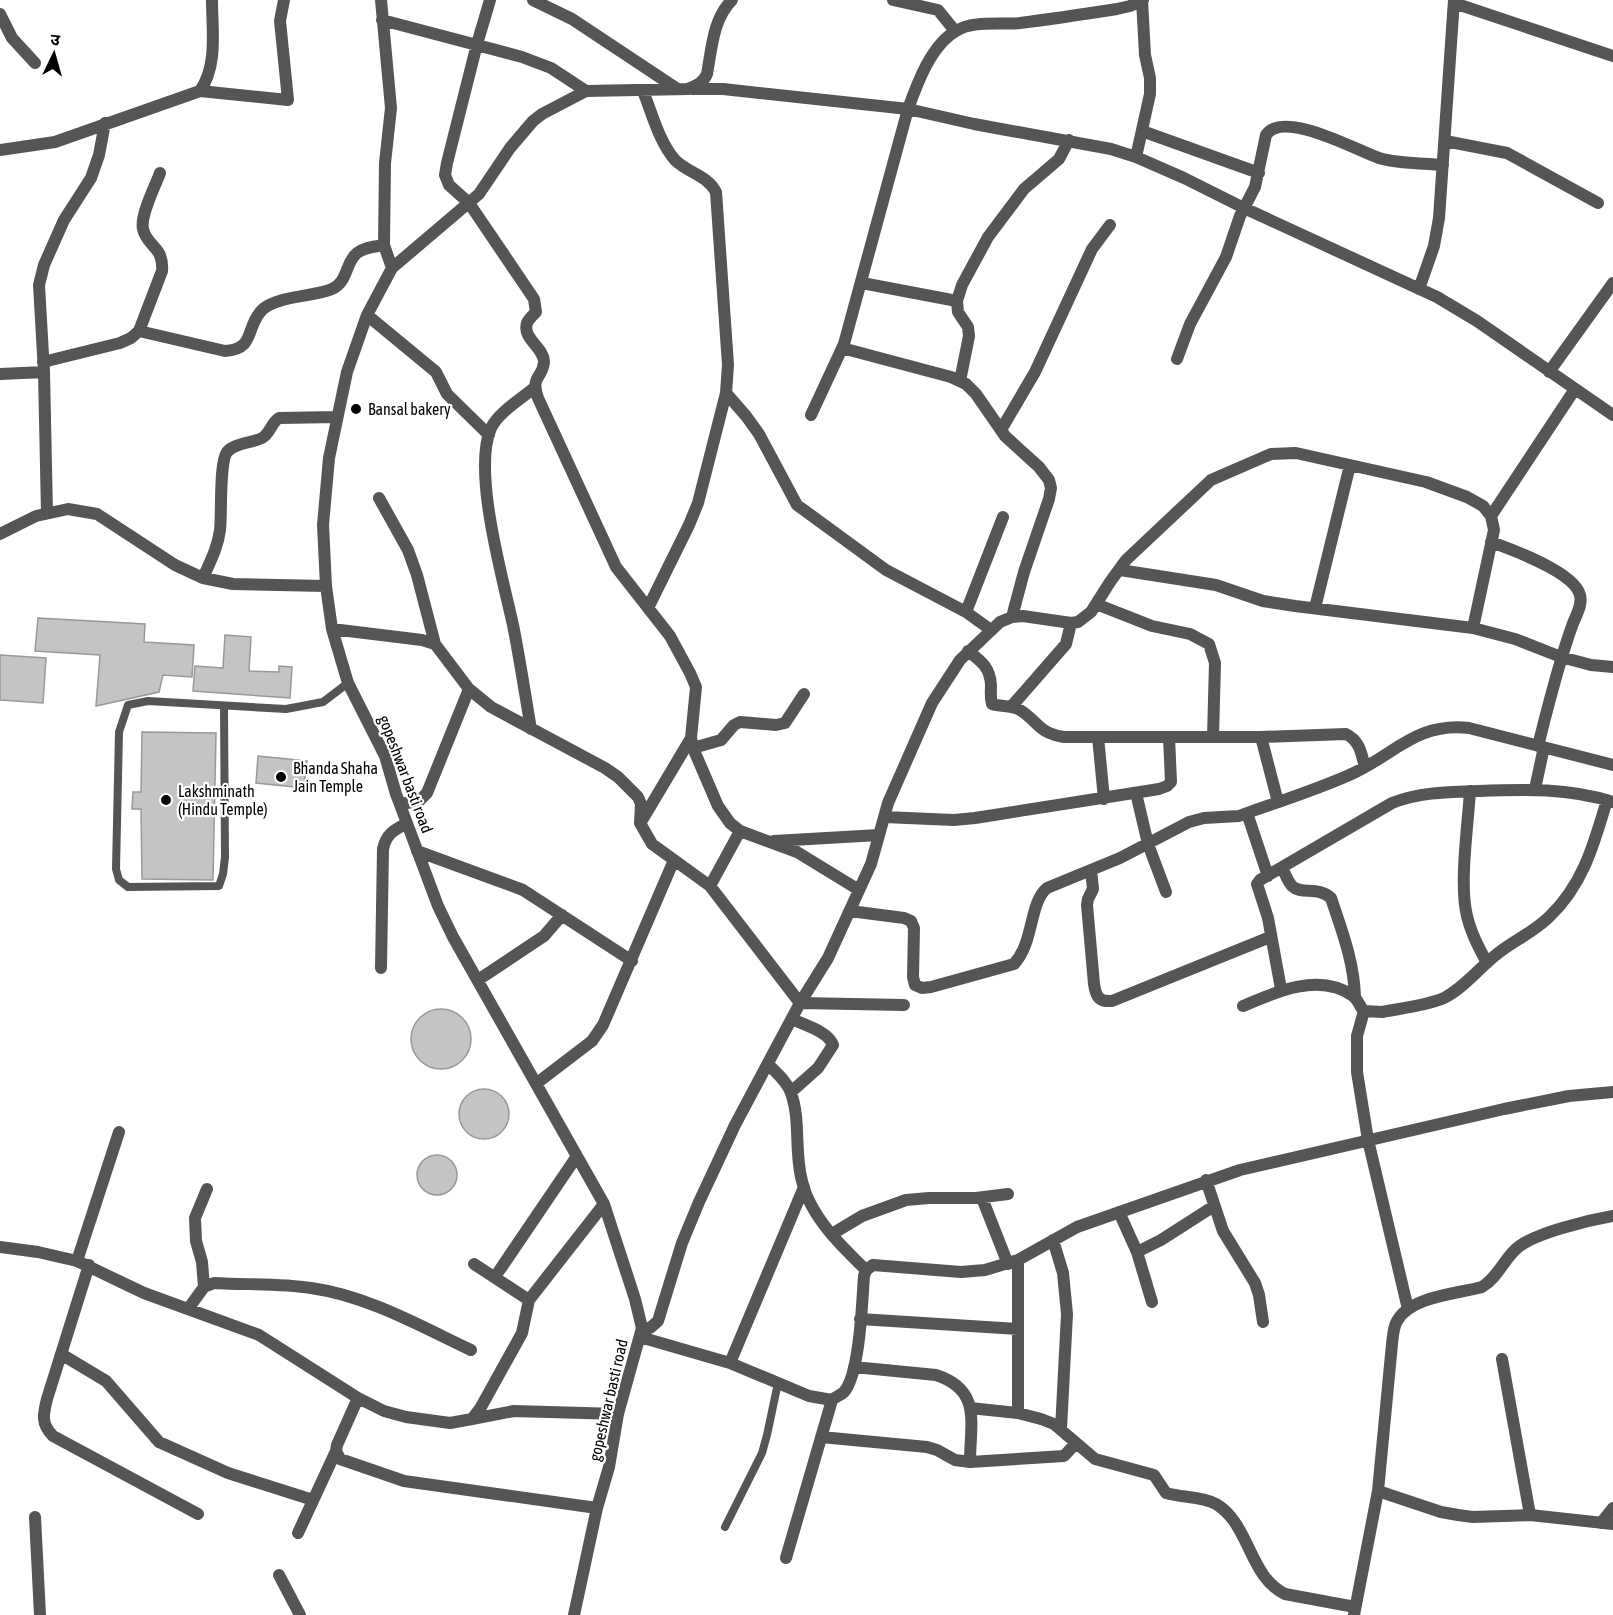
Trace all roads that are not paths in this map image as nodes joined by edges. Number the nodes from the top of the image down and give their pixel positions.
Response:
1 (212, 0) edge
2 (284, 0) edge
3 (381, 0) edge
4 (490, 0) edge
5 (533, 0) edge
6 (732, 0) edge
7 (893, 0) edge
8 (1142, 0) edge
9 (1454, 1) edge
10 (0, 14) edge
11 (382, 20) junction
12 (956, 31) junction
13 (477, 44) junction
14 (1613, 56) edge
15 (35, 63) dead end
16 (682, 88) junction
17 (200, 91) junction
18 (586, 91) junction
19 (643, 91) junction
20 (908, 109) junction
21 (105, 123) junction
22 (1142, 131) junction
23 (1069, 140) junction
24 (1445, 141) junction
25 (0, 150) edge
26 (1136, 157) junction
27 (1443, 165) junction
28 (160, 173) dead end
29 (1259, 173) junction
30 (469, 203) junction
31 (1598, 203) dead end
32 (1244, 208) junction
33 (1110, 225) dead end
34 (384, 245) junction
35 (392, 268) junction
36 (862, 283) junction
37 (1613, 283) edge
38 (1419, 289) junction
39 (957, 302) junction
40 (368, 315) junction
41 (139, 331) junction
42 (842, 348) junction
43 (1177, 359) dead end
44 (43, 367) junction
45 (1549, 372) junction
46 (0, 374) edge
47 (960, 381) junction
48 (534, 388) junction
49 (1575, 389) junction
50 (726, 393) junction
51 (811, 415) dead end
52 (1613, 415) edge
53 (337, 417) junction
54 (1001, 430) junction
55 (489, 435) junction
56 (1350, 465) junction
57 (379, 498) dead end
58 (47, 513) junction
59 (1491, 516) junction
60 (1003, 517) dead end
61 (0, 534) edge
62 (1491, 542) junction
63 (1120, 570) junction
64 (203, 578) junction
65 (326, 586) junction
66 (1096, 604) junction
67 (648, 608) junction
68 (1315, 608) junction
69 (966, 612) junction
70 (1012, 617) junction
71 (1071, 623) junction
72 (1473, 628) junction
73 (332, 629) junction
74 (991, 630) junction
75 (435, 644) junction
76 (968, 651) junction
77 (1561, 657) junction
78 (1613, 667) edge
79 (348, 683) junction
80 (469, 689) junction
81 (804, 694) dead end
82 (224, 706) junction
83 (1011, 707) junction
84 (531, 729) junction
85 (1261, 736) junction
86 (1098, 737) junction
87 (1169, 737) junction
88 (1213, 737) junction
89 (692, 743) junction
90 (1541, 747) junction
91 (1613, 765) edge
92 (1365, 767) junction
93 (1535, 789) junction
94 (1470, 791) junction
95 (1136, 793) junction
96 (1104, 799) junction
97 (1610, 801) edge
98 (1278, 802) junction
99 (400, 804) junction
100 (1247, 813) junction
101 (884, 817) junction
102 (407, 823) junction
103 (640, 823) junction
104 (740, 831) junction
105 (879, 835) junction
106 (766, 842) junction
107 (1148, 844) junction
108 (417, 850) junction
109 (674, 860) junction
110 (1282, 868) junction
111 (1091, 870) junction
112 (1268, 876) junction
113 (710, 885) junction
114 (859, 890) junction
115 (1166, 892) dead end
116 (850, 911) junction
117 (562, 915) junction
118 (1270, 937) junction
119 (632, 961) junction
120 (1487, 963) junction
121 (381, 968) dead end
122 (478, 980) junction
123 (1281, 989) junction
124 (1355, 997) junction
125 (800, 1003) junction
126 (904, 1005) dead end
127 (1243, 1006) dead end
128 (1364, 1011) junction
129 (792, 1018) junction
130 (768, 1064) junction
131 (537, 1083) junction
132 (791, 1092) junction
133 (1613, 1092) edge
134 (119, 1132) dead end
135 (1368, 1140) junction
136 (577, 1156) junction
137 (1206, 1180) junction
138 (804, 1187) junction
139 (207, 1189) dead end
140 (1008, 1194) dead end
141 (982, 1198) junction
142 (604, 1204) junction
143 (1214, 1206) junction
144 (1119, 1212) junction
145 (1613, 1216) edge
146 (831, 1234) junction
147 (1053, 1240) junction
148 (0, 1247) edge
149 (1137, 1252) junction
150 (1013, 1262) junction
151 (83, 1263) junction
152 (474, 1264) dead end
153 (866, 1270) junction
154 (499, 1271) dead end
155 (204, 1287) junction
156 (529, 1300) junction
157 (1152, 1302) dead end
158 (1408, 1309) junction
159 (188, 1310) junction
160 (860, 1319) junction
161 (1263, 1322) dead end
162 (1018, 1329) junction
163 (641, 1333) junction
164 (471, 1350) dead end
165 (61, 1354) junction
166 (1502, 1359) dead end
167 (730, 1363) junction
168 (854, 1367) junction
169 (777, 1383) junction
170 (358, 1398) junction
171 (832, 1400) junction
172 (970, 1408) junction
173 (1018, 1413) junction
174 (618, 1414) junction
175 (472, 1419) junction
176 (1061, 1429) junction
177 (821, 1437) junction
178 (1076, 1443) junction
179 (336, 1451) junction
180 (970, 1462) junction
181 (1378, 1491) junction
182 (314, 1500) junction
183 (597, 1508) junction
184 (1613, 1508) edge
185 (198, 1514) dead end
186 (1530, 1515) junction
187 (35, 1517) dead end
188 (1607, 1523) edge
189 (724, 1527) dead end
190 (298, 1533) dead end
191 (786, 1558) dead end
192 (279, 1575) dead end
193 (1355, 1611) edge
194 (40, 1615) edge
195 (300, 1615) edge
196 (574, 1615) edge

1 - 17 street
2 - 17 street
3 - 11 street
4 - 13 street
5 - 16 street
6 - 16 street
7 - 12 street
8 - 12 street
8 - 22 street
9 - 14 street
9 - 24 street
10 - 15 street
11 - 13 street
11 - 34 street
12 - 20 street
13 - 18 street
13 - 30 street
16 - 19 street, gopeshwar basti road
16 - 20 street, gopeshwar basti road
17 - 21 street
18 - 19 street, gopeshwar basti road
18 - 30 street, gopeshwar basti road
19 - 50 street
20 - 23 street, gopeshwar basti road
20 - 36 street
21 - 25 street
21 - 44 street
22 - 26 street
22 - 29 street
23 - 26 street, gopeshwar basti road
23 - 39 street
24 - 27 street
24 - 31 street
26 - 32 street, gopeshwar basti road
27 - 29 street
27 - 38 street
28 - 41 street
29 - 32 street
30 - 35 street, gopeshwar basti road
30 - 48 street
32 - 38 street, gopeshwar basti road
32 - 43 street
33 - 54 street
34 - 35 street
34 - 41 street
35 - 40 street, gopeshwar basti road
36 - 39 street
36 - 42 street
37 - 45 street
38 - 45 street, gopeshwar basti road
39 - 47 street
40 - 53 street, gopeshwar basti road
40 - 55 street
41 - 44 street
42 - 47 street
42 - 51 street
44 - 46 street
44 - 58 street
45 - 49 street, gopeshwar basti road
47 - 54 street
48 - 55 street
48 - 67 street
49 - 52 street, gopeshwar basti road
49 - 59 street
50 - 67 street
50 - 69 street
53 - 64 street
53 - 65 street, gopeshwar basti road
54 - 70 street
55 - 84 street
56 - 59 street
56 - 63 street
56 - 68 street
57 - 75 street
58 - 61 street
58 - 64 street
59 - 62 street
60 - 69 street
62 - 72 street
62 - 77 street
63 - 66 street
63 - 68 street
64 - 65 street
65 - 73 street, gopeshwar basti road
66 - 71 street
66 - 88 street
67 - 89 street
68 - 72 street
69 - 74 street
70 - 71 street
70 - 74 street
71 - 83 street
72 - 77 street
73 - 75 street
73 - 79 street, gopeshwar basti road
74 - 76 street
75 - 80 street
76 - 83 street
76 - 101 street
77 - 78 street
77 - 90 street
79 - 82 lane
79 - 99 street, gopeshwar basti road
80 - 84 street
80 - 99 street
81 - 89 street
82 - 82 lane
83 - 86 street
84 - 103 street
85 - 88 street
85 - 92 street
85 - 98 street
86 - 87 street
86 - 96 street
87 - 88 street
87 - 95 street
89 - 103 street
89 - 104 street
90 - 91 street
90 - 92 street
90 - 93 street
92 - 98 street
93 - 94 street
93 - 97 street
94 - 110 street
94 - 120 street
95 - 96 street
95 - 107 street
96 - 101 street
97 - 120 street
98 - 100 street
99 - 102 street, gopeshwar basti road
100 - 107 street
100 - 112 street
101 - 105 street
102 - 108 street, gopeshwar basti road
102 - 121 street
103 - 109 street
104 - 106 street
104 - 113 street
105 - 106 street
105 - 114 street
106 - 114 street
107 - 111 street
107 - 115 street
108 - 117 street
108 - 122 street, gopeshwar basti road
109 - 113 street
109 - 119 street
110 - 112 street
110 - 124 street
111 - 116 street
111 - 118 street
112 - 118 street
113 - 125 street
114 - 116 street
116 - 125 street
117 - 119 street
117 - 122 street
118 - 123 street
119 - 131 street
120 - 128 street
122 - 131 street, gopeshwar basti road
123 - 124 street
123 - 127 street
124 - 128 street
125 - 126 street
125 - 129 street
128 - 135 street
129 - 130 street
129 - 132 street
130 - 132 street
130 - 163 street
131 - 136 street, gopeshwar basti road
132 - 138 street
133 - 135 street
134 - 151 street
135 - 137 street
135 - 158 street
136 - 142 street, gopeshwar basti road
136 - 154 street
137 - 143 street
137 - 144 street
138 - 146 street
138 - 167 street
139 - 155 street
140 - 141 street
141 - 146 street
141 - 150 street
142 - 156 street
142 - 163 street, gopeshwar basti road
143 - 149 street
143 - 161 street
144 - 147 street
144 - 149 street
145 - 158 street
146 - 153 street
147 - 150 street
147 - 176 street
148 - 151 street
149 - 157 street
150 - 153 street
150 - 162 street
151 - 159 street
151 - 165 street
152 - 156 street
153 - 160 street
155 - 159 street
155 - 164 street
156 - 175 street
158 - 181 street
159 - 170 street
160 - 162 street
160 - 168 street
162 - 173 street
163 - 167 street
163 - 174 street, gopeshwar basti road
165 - 182 street
165 - 185 street
166 - 186 street
167 - 169 street
168 - 171 street
168 - 172 street
169 - 171 street
169 - 189 lane
170 - 175 street
170 - 179 street
171 - 177 street
172 - 173 street
172 - 180 street
173 - 176 street
174 - 175 street
174 - 183 street, gopeshwar basti road
176 - 178 street
177 - 180 street
177 - 191 street
178 - 180 street
178 - 193 street
179 - 182 street
179 - 183 street
181 - 186 street
181 - 193 street
182 - 190 street
183 - 196 street, gopeshwar basti road
184 - 188 street
186 - 188 street
187 - 194 street
192 - 195 street

